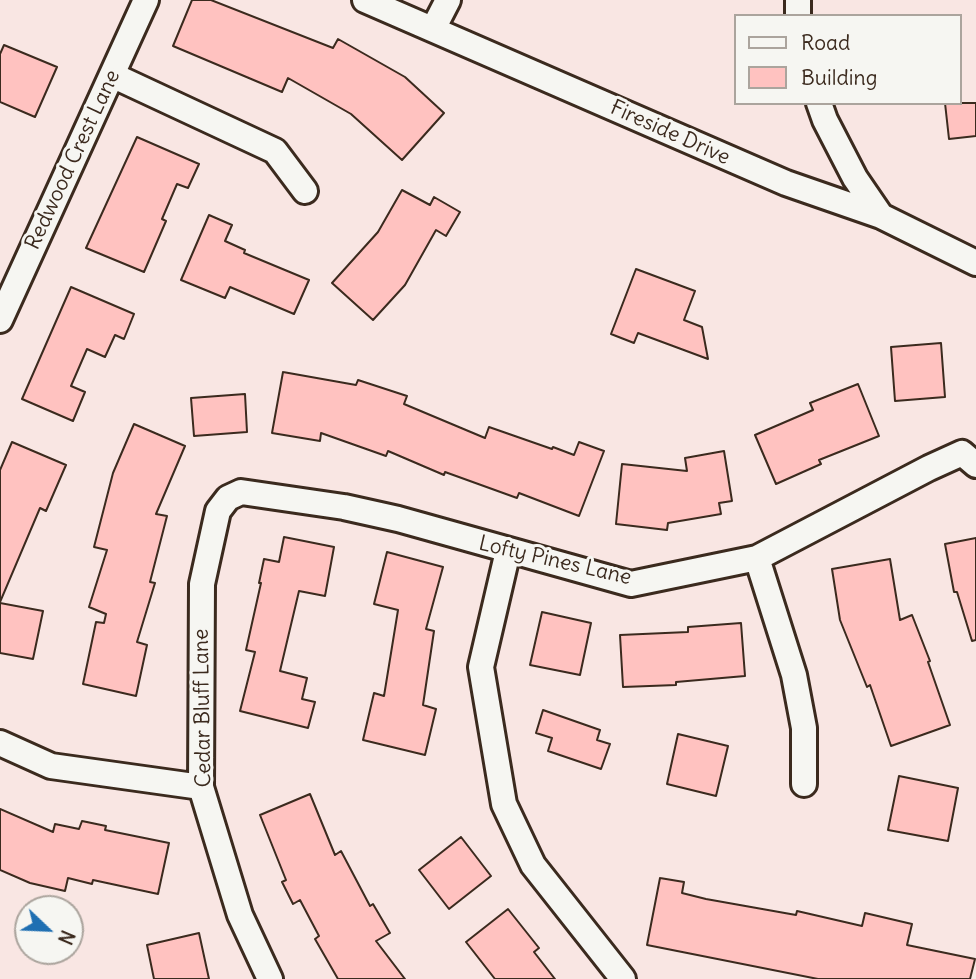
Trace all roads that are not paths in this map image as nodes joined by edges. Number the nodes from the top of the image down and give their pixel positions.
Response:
1 (146, 0) edge
2 (365, 0) edge
3 (447, 0) edge
4 (433, 29) junction
5 (112, 75) junction
6 (821, 105) edge
7 (305, 191) dead end
8 (881, 216) junction
9 (976, 263) edge
10 (0, 320) edge
11 (969, 459) edge
12 (218, 511) joint
13 (508, 551) junction
14 (757, 558) junction
15 (0, 743) edge
16 (804, 784) dead end
17 (201, 787) junction
18 (270, 979) edge
19 (623, 979) edge

1 - 5 street, Redwood Crest Lane
2 - 4 street, Fireside Drive
3 - 4 street
4 - 8 street, Fireside Drive
5 - 7 street
5 - 10 street, Redwood Crest Lane
6 - 8 street
8 - 9 street, Fireside Drive
11 - 14 street, Lofty Pines Lane
12 - 13 street, Lofty Pines Lane
12 - 17 street, Cedar Bluff Lane
13 - 14 street, Lofty Pines Lane
13 - 19 street
14 - 16 street
15 - 17 street
17 - 18 street, Cedar Bluff Lane

